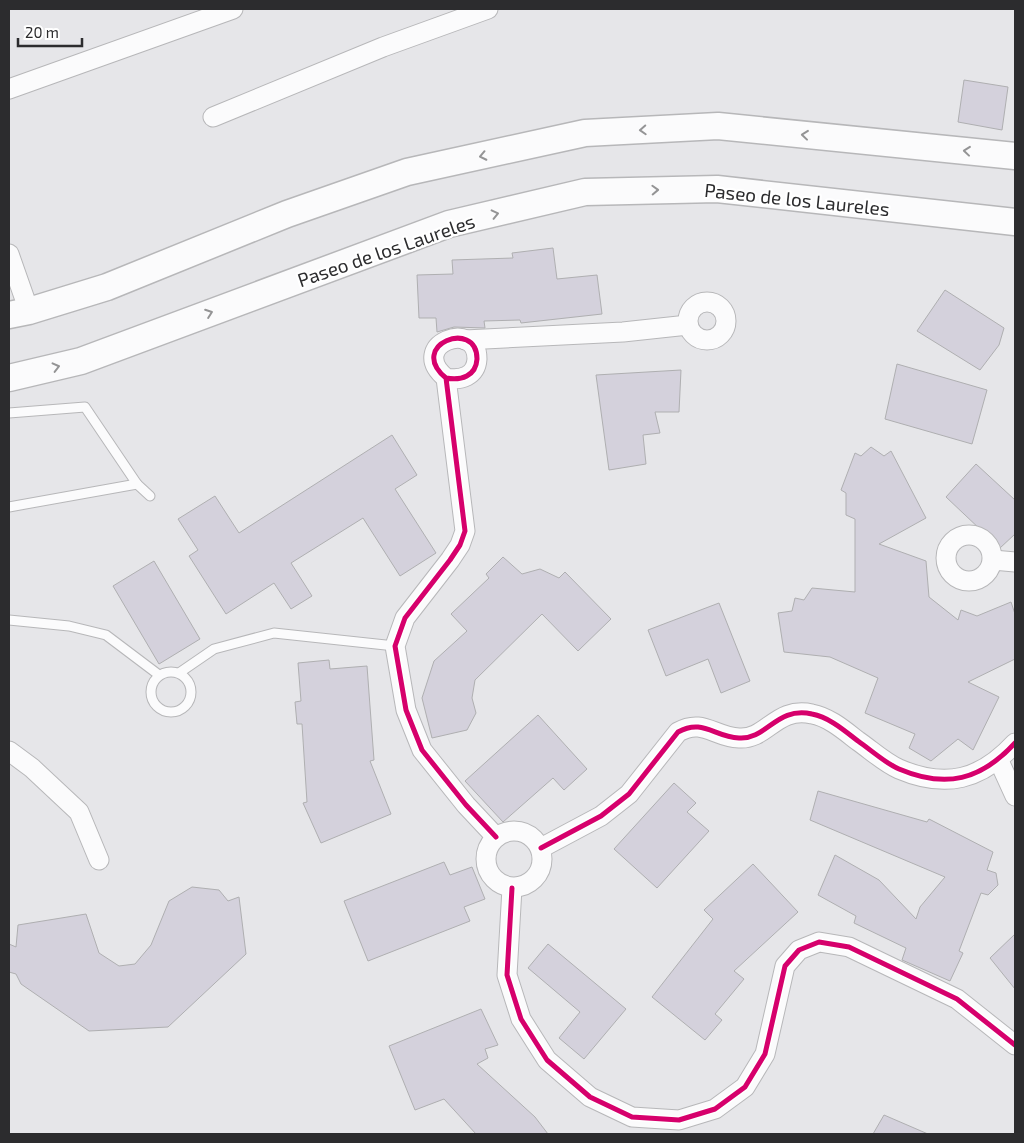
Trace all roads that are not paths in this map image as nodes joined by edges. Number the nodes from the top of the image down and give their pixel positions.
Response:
1 (234, 9) edge
2 (488, 9) edge
3 (9, 89) edge
4 (213, 117) dead end
5 (1015, 156) edge
6 (1015, 222) edge
7 (9, 254) edge
8 (19, 313) edge
9 (688, 325) dead end
10 (465, 340) junction
11 (9, 378) edge
12 (446, 378) junction
13 (9, 413) edge
14 (137, 484) junction
15 (150, 496) dead end
16 (9, 507) edge
17 (993, 560) dead end
18 (1015, 562) edge
19 (9, 620) edge
20 (395, 646) junction
21 (179, 673) junction
22 (159, 675) junction
23 (1015, 743) edge
24 (9, 751) edge
25 (998, 762) junction
26 (1015, 796) edge
27 (496, 836) junction
28 (541, 848) junction
29 (99, 860) dead end
30 (512, 888) junction
31 (1015, 1045) edge

1 - 3 street
2 - 4 street
5 -> 8 main road
11 -> 6 main road, Paseo de los Laureles
7 - 8 street
9 - 10 street
10 - 12 street
10 - 12 street
12 - 20 street
13 - 14 lane
14 - 15 lane
14 - 16 lane
17 - 18 street
19 - 22 lane
20 - 21 lane
20 - 27 street
21 - 22 lane
21 - 22 lane
23 - 25 street
24 - 29 street
25 - 26 street
25 - 28 street
27 - 28 street
27 - 30 street
28 - 30 street
30 - 31 street

